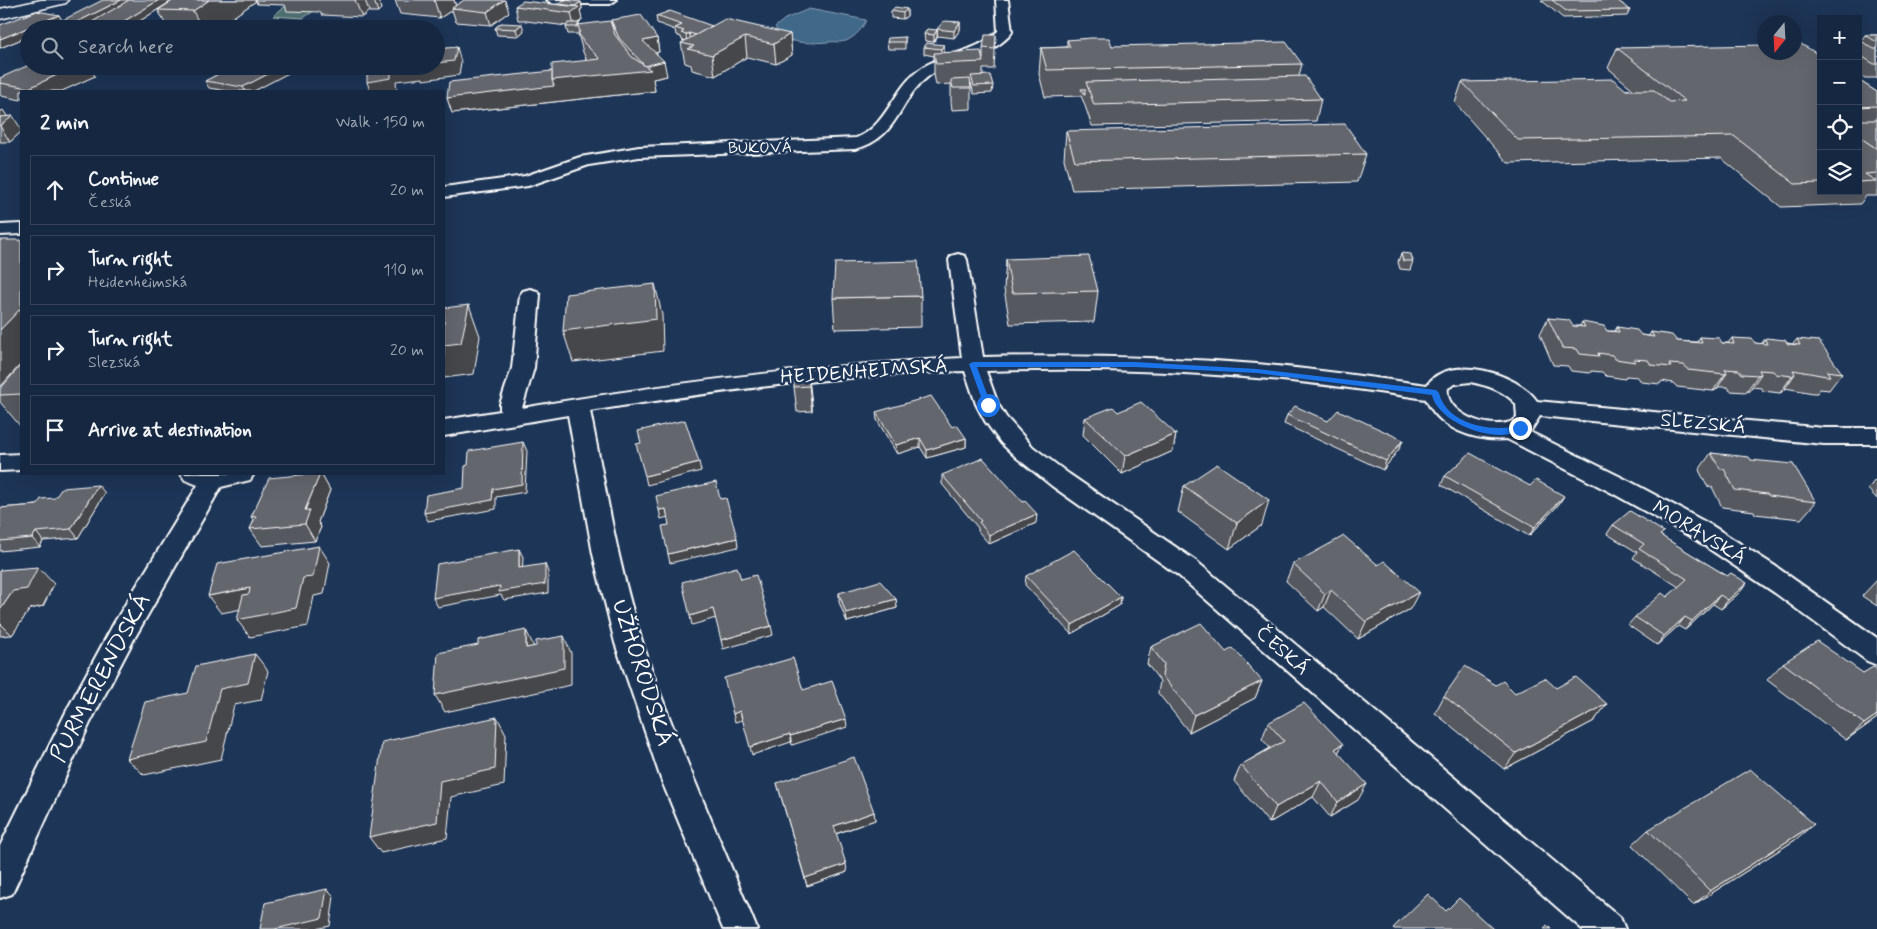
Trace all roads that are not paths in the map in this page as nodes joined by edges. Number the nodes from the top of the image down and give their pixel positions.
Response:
1 (61, 0) edge
2 (553, 0) edge
3 (610, 0) edge
4 (1002, 0) edge
5 (0, 14) edge
6 (445, 192) edge
7 (20, 229) edge
8 (0, 230) edge
9 (958, 260) dead end
10 (530, 295) dead end
11 (973, 364) junction
12 (1436, 393) junction
13 (578, 406) junction
14 (1529, 408) junction
15 (511, 417) junction
16 (445, 428) edge
17 (1510, 431) junction
18 (1877, 436) edge
19 (20, 462) edge
20 (0, 463) edge
21 (223, 475) edge
22 (204, 476) edge
23 (1877, 652) edge
24 (0, 882) edge
25 (740, 929) edge
26 (1608, 929) edge

1 - 5 street
2 - 3 street
4 - 6 street, BUKOVÁ
7 - 8 street
9 - 11 street, ČESKÁ
10 - 15 street
11 - 12 street, HEIDENHEIMSKÁ
11 - 13 street, HEIDENHEIMSKÁ
11 - 26 street, ČESKÁ
12 - 14 street
12 - 17 street
13 - 15 street, HEIDENHEIMSKÁ
13 - 25 street, UŽHORODSKÁ
14 - 17 street
14 - 18 street, SLEZSKÁ
15 - 16 street, HEIDENHEIMSKÁ
17 - 23 street, MORAVSKÁ
19 - 20 street
21 - 22 street, PURMERENDSKÁ
22 - 24 street, PURMERENDSKÁ

